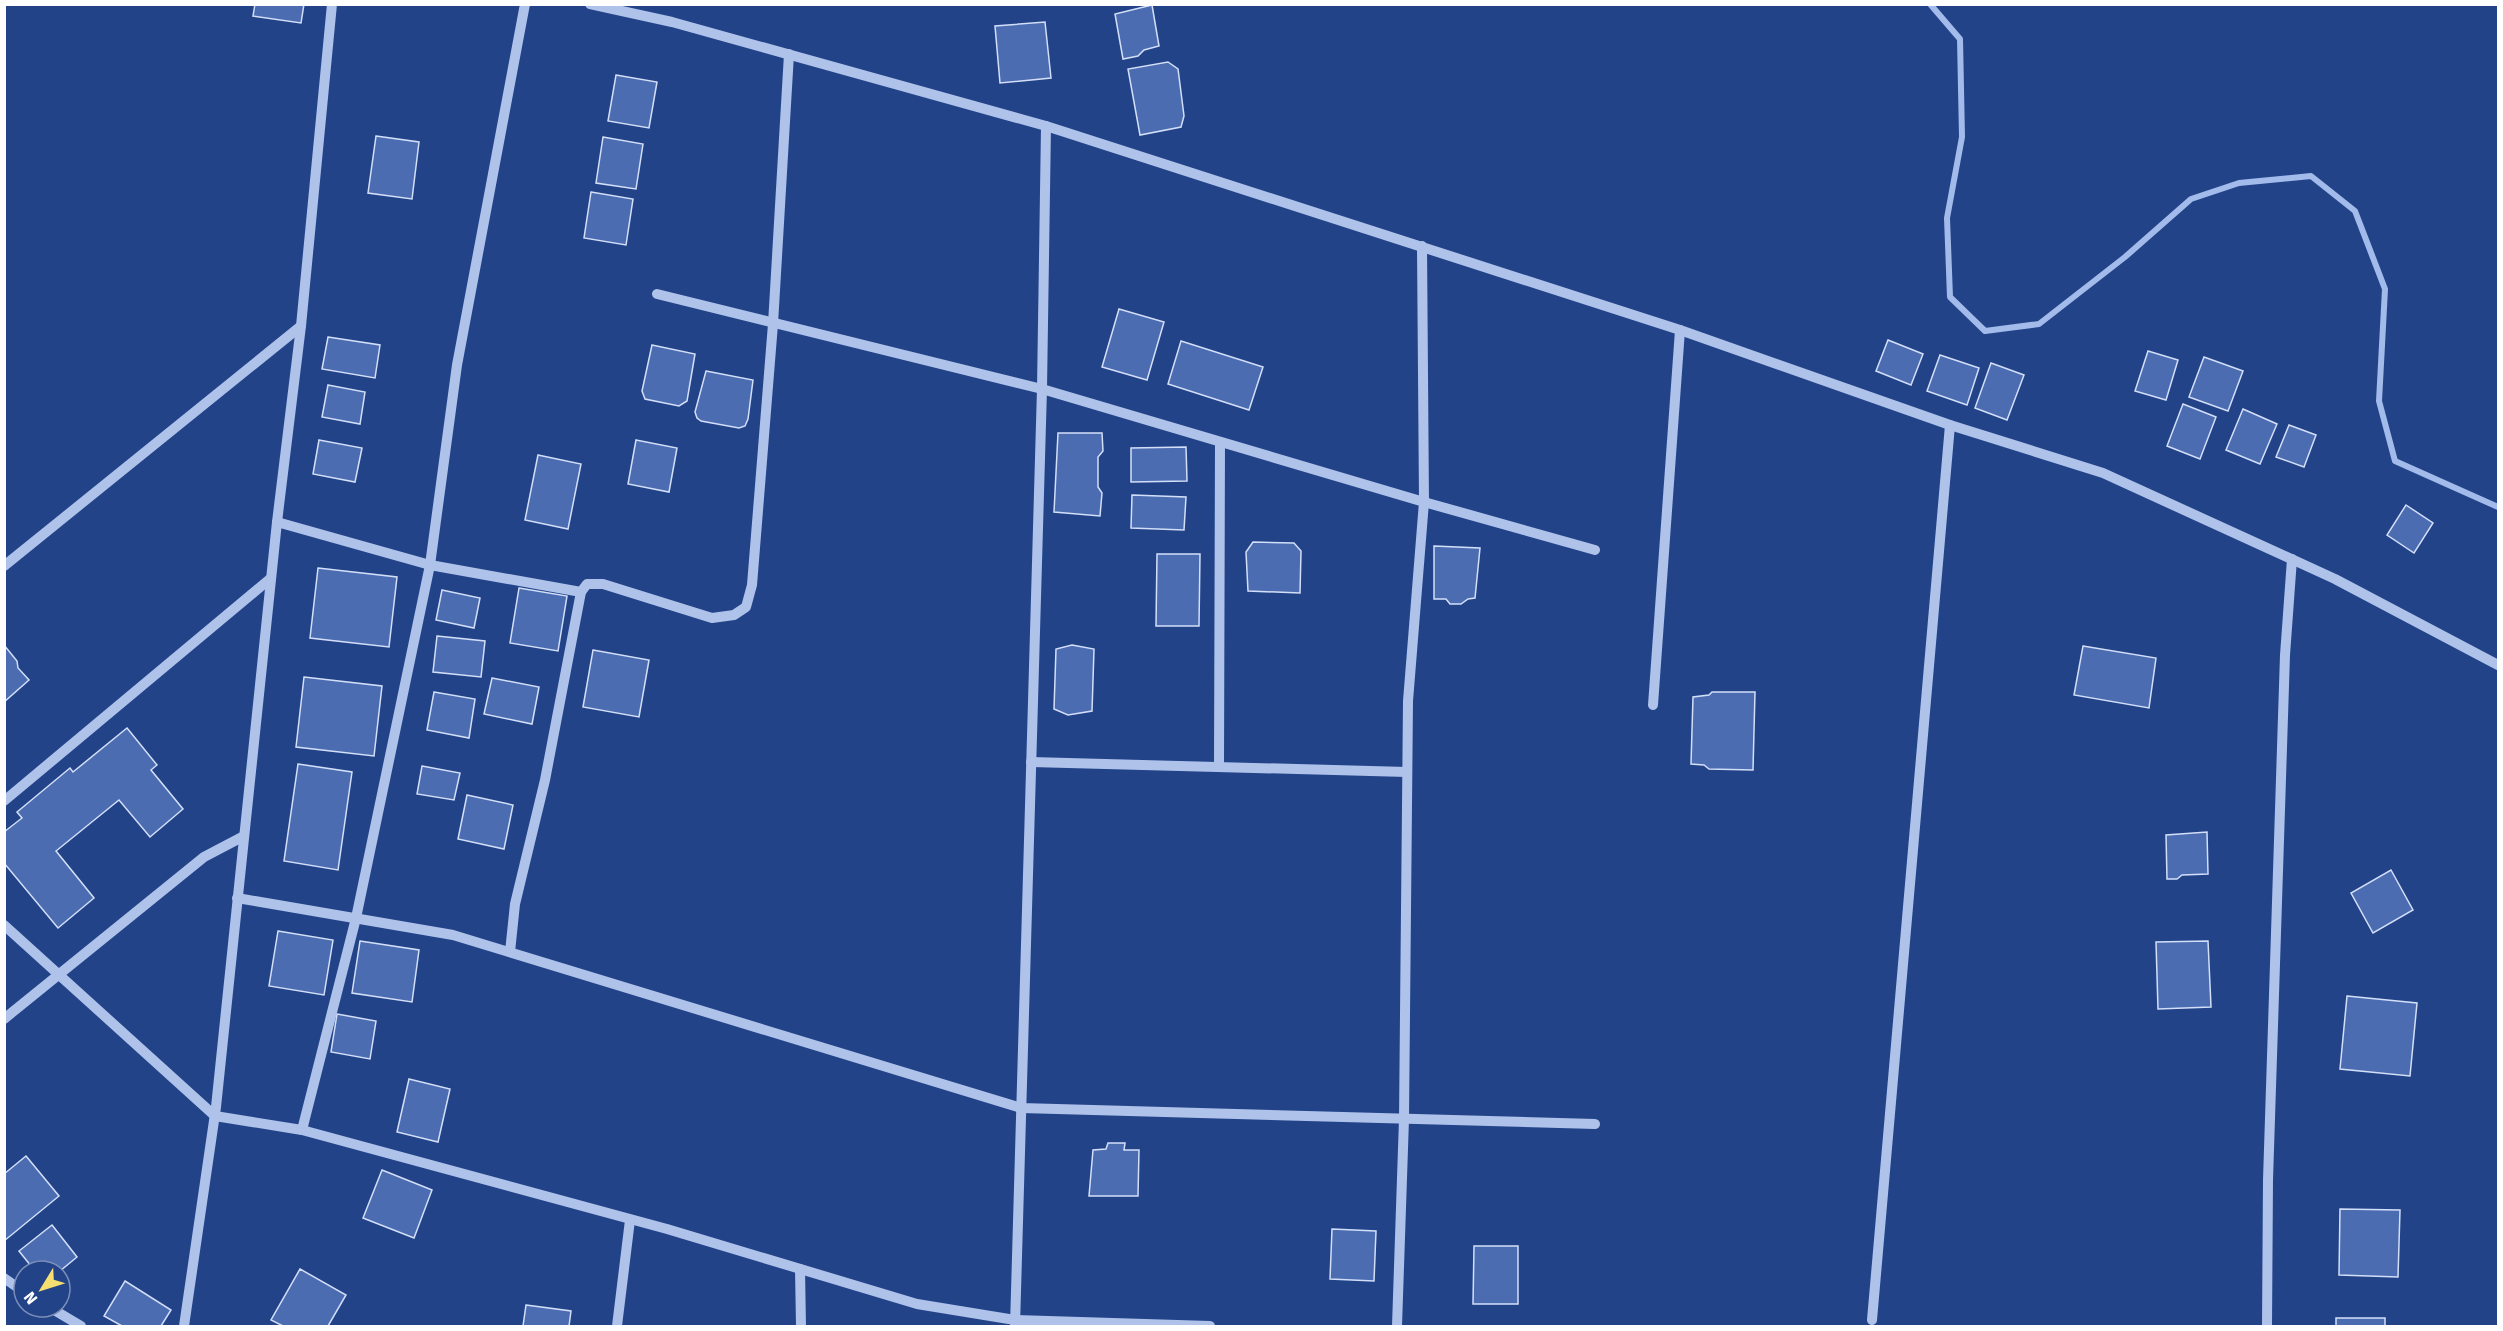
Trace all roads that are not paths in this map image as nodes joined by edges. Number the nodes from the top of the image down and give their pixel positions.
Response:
1 (332, 4) edge
2 (525, 4) edge
3 (590, 4) edge
4 (789, 54) junction
5 (1046, 126) junction
6 (1422, 246) junction
7 (657, 294) dead end
8 (773, 324) junction
9 (301, 326) junction
10 (1680, 330) junction
11 (1042, 389) junction
12 (1950, 425) junction
13 (1220, 442) junction
14 (1424, 502) junction
15 (277, 522) junction
16 (1595, 550) dead end
17 (2292, 559) junction
18 (430, 565) junction
19 (4, 566) edge
20 (271, 578) junction
21 (581, 591) junction
22 (2499, 665) edge
23 (1653, 705) dead end
24 (1031, 762) junction
25 (1219, 767) junction
26 (1407, 772) junction
27 (4, 801) edge
28 (244, 836) junction
29 (237, 898) junction
30 (356, 918) junction
31 (4, 925) edge
32 (510, 952) junction
33 (59, 974) junction
34 (4, 1019) edge
35 (1021, 1108) junction
36 (215, 1116) junction
37 (1404, 1119) junction
38 (1595, 1124) dead end
39 (302, 1130) junction
40 (630, 1220) junction
41 (800, 1269) junction
42 (1872, 1320) dead end
43 (1015, 1323) edge
44 (184, 1326) edge
45 (617, 1326) edge
46 (801, 1326) edge
47 (1210, 1326) edge
48 (1397, 1326) edge
49 (2266, 1326) edge

1 - 9 street
2 - 18 street
3 - 4 street
4 - 5 street
4 - 8 street
5 - 6 street
5 - 11 street
6 - 10 street
6 - 14 street
7 - 8 street
8 - 11 street
8 - 21 street
9 - 15 street
9 - 19 street
10 - 12 street
10 - 23 street
11 - 13 street
11 - 24 street
12 - 17 street
12 - 42 street
13 - 14 street
13 - 25 street
14 - 16 street
14 - 26 street
15 - 18 street
15 - 20 street
17 - 22 street
17 - 49 street
18 - 21 street
18 - 30 street
20 - 27 street
20 - 28 street
21 - 32 street
24 - 25 street
24 - 35 street
25 - 26 street
26 - 37 street
28 - 29 street
28 - 33 street
29 - 30 street
29 - 36 street
30 - 32 street
30 - 39 street
31 - 33 street
32 - 35 street
33 - 34 street
33 - 36 street
35 - 37 street
35 - 43 street
36 - 39 street
36 - 44 street
37 - 38 street
37 - 48 street
39 - 40 street
40 - 41 street
40 - 45 street
41 - 43 street
41 - 46 street
43 - 47 street

